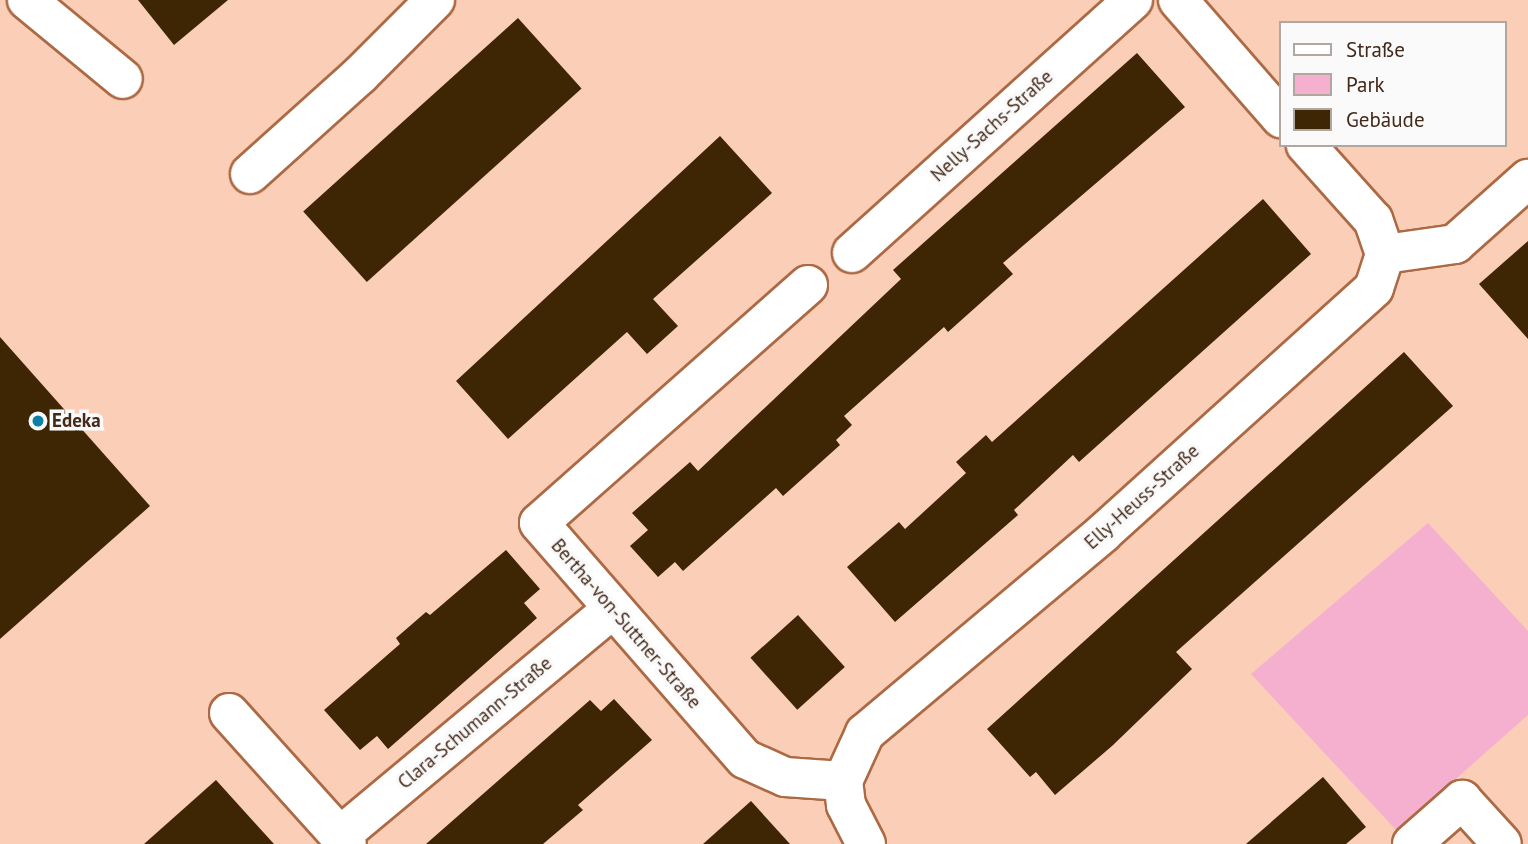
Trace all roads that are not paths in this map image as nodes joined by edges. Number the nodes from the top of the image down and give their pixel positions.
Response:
1 (27, 0) edge
2 (435, 0) edge
3 (1133, 0) edge
4 (1178, 0) edge
5 (123, 79) dead end
6 (1280, 117) edge
7 (1308, 147) edge
8 (250, 174) dead end
9 (1528, 179) edge
10 (852, 253) dead end
11 (1385, 254) junction
12 (808, 285) dead end
13 (611, 610) junction
14 (229, 713) dead end
15 (843, 781) junction
16 (343, 840) edge
17 (866, 844) edge
18 (1412, 844) edge
19 (1502, 844) edge

1 - 5 street
2 - 8 street
3 - 10 street, Nelly-Sachs-Straße
4 - 6 street
7 - 11 street
9 - 11 street
11 - 15 street, Elly-Heuss-Straße
12 - 13 street, Bertha-von-Suttner-Straße
13 - 15 street, Bertha-von-Suttner-Straße
13 - 16 street, Clara-Schumann-Straße
14 - 16 street, Clara-Schumann-Straße
15 - 17 street
18 - 19 street

